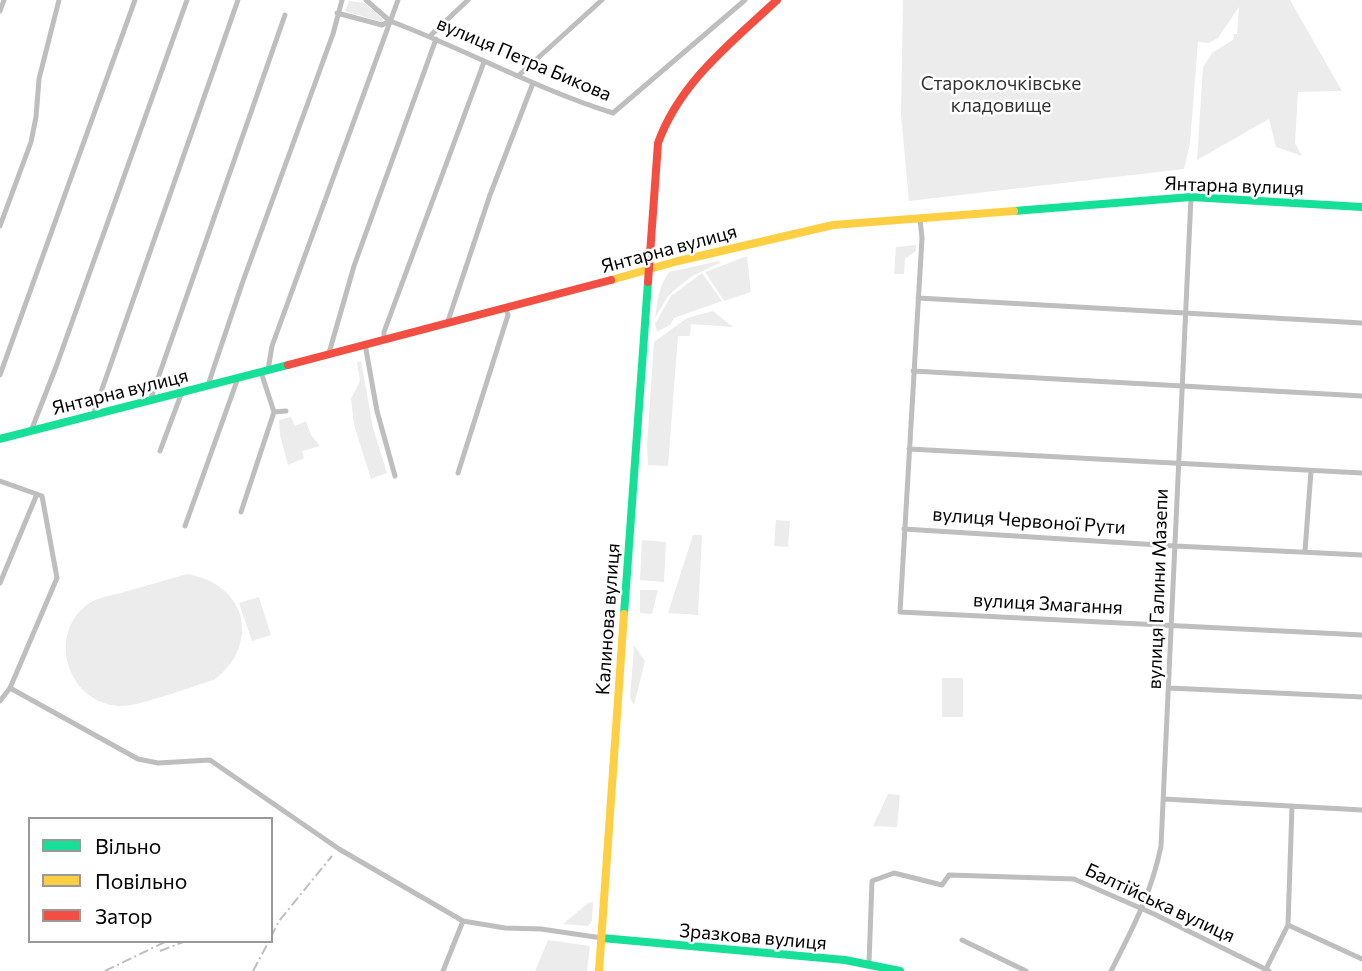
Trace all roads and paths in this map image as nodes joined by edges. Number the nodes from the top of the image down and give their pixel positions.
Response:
1 (4, 0) edge
2 (59, 0) edge
3 (135, 0) edge
4 (187, 0) edge
5 (238, 0) edge
6 (342, 0) edge
7 (366, 0) edge
8 (398, 0) edge
9 (468, 0) edge
10 (601, 0) edge
11 (745, 0) edge
12 (777, 0) edge
13 (0, 11) edge
14 (337, 13) junction
15 (285, 15) dead end
16 (390, 21) junction
17 (433, 38) junction
18 (484, 62) junction
19 (518, 76) junction
20 (533, 83) junction
21 (1191, 197) junction
22 (1362, 207) edge
23 (920, 219) junction
24 (0, 226) edge
25 (648, 270) junction
26 (918, 298) junction
27 (506, 309) junction
28 (1186, 313) junction
29 (1362, 323) edge
30 (447, 324) junction
31 (384, 340) junction
32 (365, 344) junction
33 (329, 354) junction
34 (265, 371) junction
35 (913, 371) junction
36 (0, 376) edge
37 (238, 378) junction
38 (208, 386) junction
39 (1183, 386) junction
40 (182, 392) junction
41 (1362, 396) edge
42 (150, 401) junction
43 (286, 411) dead end
44 (274, 412) junction
45 (93, 415) junction
46 (31, 431) junction
47 (0, 439) edge
48 (909, 449) junction
49 (160, 451) dead end
50 (1178, 464) junction
51 (1311, 471) junction
52 (458, 473) dead end
53 (1362, 473) edge
54 (395, 477) dead end
55 (0, 481) edge
56 (40, 495) junction
57 (241, 512) dead end
58 (185, 526) dead end
59 (904, 529) junction
60 (1175, 546) junction
61 (1305, 551) junction
62 (1362, 555) edge
63 (0, 583) edge
64 (1170, 626) junction
65 (1362, 635) edge
66 (10, 688) junction
67 (1169, 688) junction
68 (1362, 697) edge
69 (0, 701) edge
70 (1164, 799) junction
71 (1292, 806) junction
72 (1362, 810) edge
73 (1143, 910) junction
74 (463, 921) junction
75 (1287, 925) junction
76 (602, 938) junction
77 (962, 940) dead end
78 (1362, 959) edge
79 (869, 963) junction
80 (443, 971) edge
81 (599, 971) edge
82 (900, 971) edge
83 (1026, 971) edge
84 (1111, 971) edge
85 (1266, 971) edge

1 - 13 street
2 - 24 street
3 - 36 street
4 - 46 street
5 - 45 street
6 - 14 street
7 - 16 street
8 - 16 street
9 - 17 street
10 - 19 street
11 - 20 street, вулиця Петра Бикова
12 - 25 main road, Калинова вулиця
14 - 16 street, вулиця Петра Бикова
14 - 38 street
15 - 42 street
16 - 17 street, вулиця Петра Бикова
16 - 34 street
17 - 18 street, вулиця Петра Бикова
17 - 33 street
18 - 19 street, вулиця Петра Бикова
18 - 31 street
19 - 20 street, вулиця Петра Бикова
20 - 30 street
21 - 22 main road, Янтарна вулиця
21 - 23 main road, Янтарна вулиця
21 - 28 street, вулиця Галини Мазепи
23 - 25 main road, Янтарна вулиця
23 - 26 street
25 - 27 main road, Янтарна вулиця
25 - 76 main road, Калинова вулиця
26 - 28 street
26 - 35 street
27 - 30 main road, Янтарна вулиця
27 - 52 street
28 - 29 street
28 - 39 street, вулиця Галини Мазепи
30 - 31 main road, Янтарна вулиця
31 - 32 main road, Янтарна вулиця
32 - 33 main road, Янтарна вулиця
32 - 54 street
33 - 34 main road, Янтарна вулиця
34 - 37 main road, Янтарна вулиця
34 - 44 street
35 - 39 street
35 - 48 street
37 - 38 main road, Янтарна вулиця
37 - 58 street
38 - 40 main road, Янтарна вулиця
39 - 41 street
39 - 50 street, вулиця Галини Мазепи
40 - 42 main road, Янтарна вулиця
40 - 49 street
42 - 45 main road, Янтарна вулиця
43 - 44 street
44 - 57 street
45 - 46 main road, Янтарна вулиця
46 - 47 main road, Янтарна вулиця
48 - 50 street
48 - 59 street
50 - 51 street
50 - 60 street, вулиця Галини Мазепи
51 - 53 street
51 - 61 street
55 - 56 street
56 - 63 street
56 - 66 street
59 - 60 street, вулиця Червоної Рути
59 - 64 street, вулиця Змагання
60 - 61 street, вулиця Червоної Рути
60 - 64 street, вулиця Галини Мазепи
61 - 62 street, вулиця Червоної Рути
64 - 65 street, вулиця Змагання
64 - 67 street, вулиця Галини Мазепи
66 - 69 street
66 - 74 street
67 - 68 street
67 - 70 street, вулиця Галини Мазепи
70 - 71 street
70 - 73 street, вулиця Галини Мазепи
71 - 72 street
71 - 75 street
73 - 79 street, Балтійська вулиця
73 - 84 street, вулиця Галини Мазепи
73 - 85 street, Балтійська вулиця
74 - 76 street
74 - 80 street
75 - 78 street
75 - 85 street
76 - 79 main road, Зразкова вулиця
76 - 81 main road, Калинова вулиця
77 - 83 street
79 - 82 main road, Зразкова вулиця

